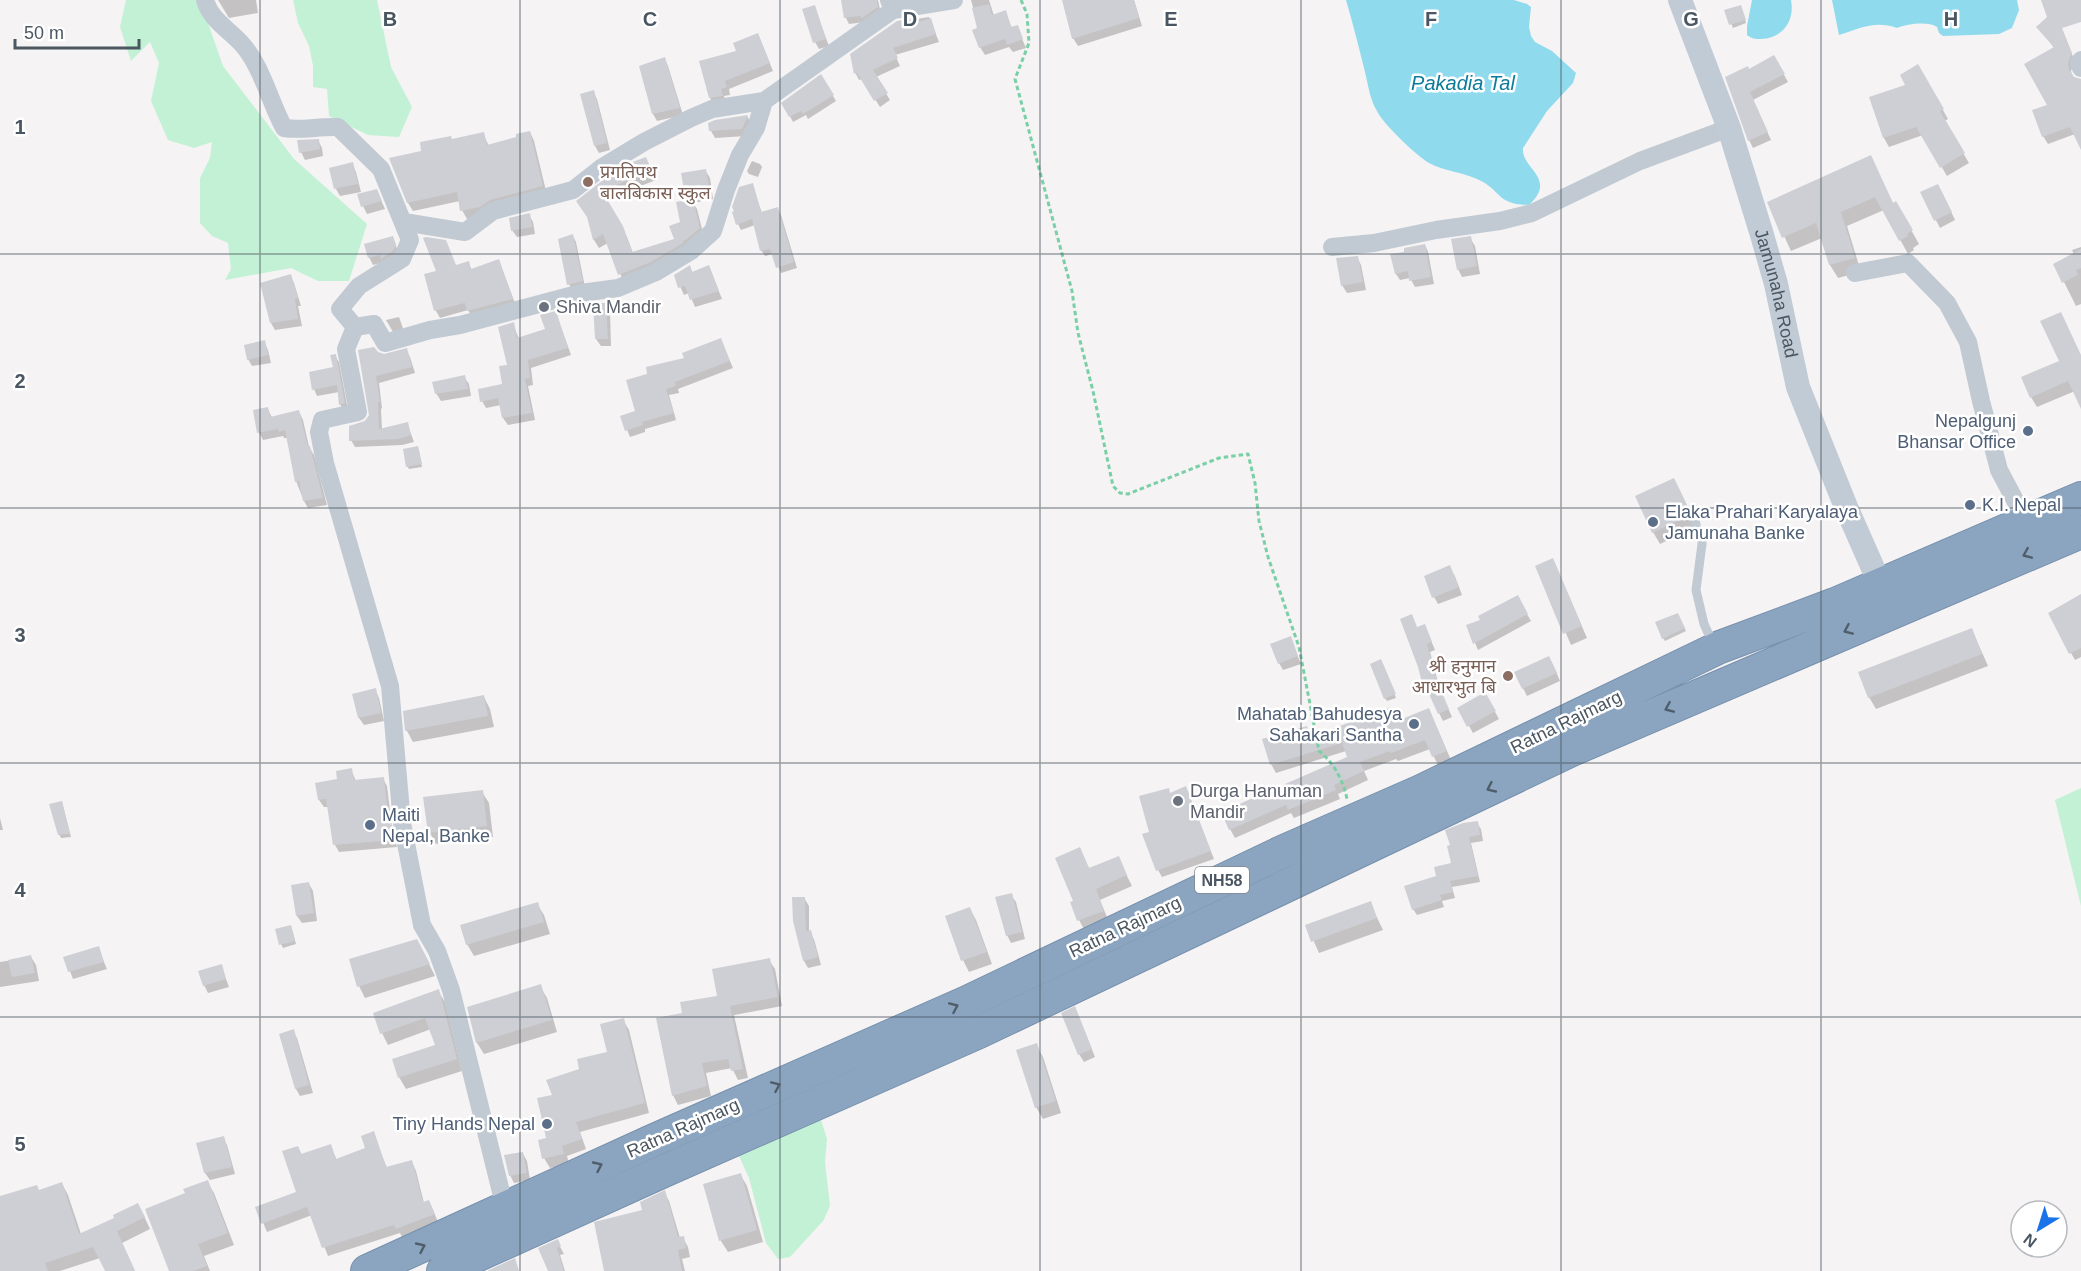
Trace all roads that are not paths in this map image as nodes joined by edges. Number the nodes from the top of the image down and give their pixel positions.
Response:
1 (205, 0) edge
2 (954, 0) edge
3 (1680, 0) edge
4 (891, 5) edge
5 (2081, 60) edge
6 (2081, 68) edge
7 (764, 101) junction
8 (1729, 128) junction
9 (404, 222) junction
10 (1332, 247) dead end
11 (1855, 273) dead end
12 (355, 327) junction
13 (2081, 498) edge
14 (1693, 508) dead end
15 (2026, 521) junction
16 (2081, 531) edge
17 (1880, 584) junction
18 (1720, 647) junction
19 (505, 1208) junction
20 (368, 1271) edge
21 (443, 1271) edge

1 - 9 street
2 - 4 street
3 - 8 street, Jamunaha Road
4 - 7 street
5 - 6 street
7 - 9 street
7 - 12 street
8 - 10 street
8 - 17 street, Jamunaha Road
9 - 12 street
11 - 15 street
12 - 19 street
13 - 15 highway, Ratna Rajmarg / NH58
14 - 18 lane
15 - 17 highway, Ratna Rajmarg / NH58
16 -> 21 highway, Ratna Rajmarg / NH58
17 - 18 highway, Ratna Rajmarg / NH58
19 -> 18 highway, Ratna Rajmarg / NH58
20 -> 19 highway, Ratna Rajmarg / NH58

